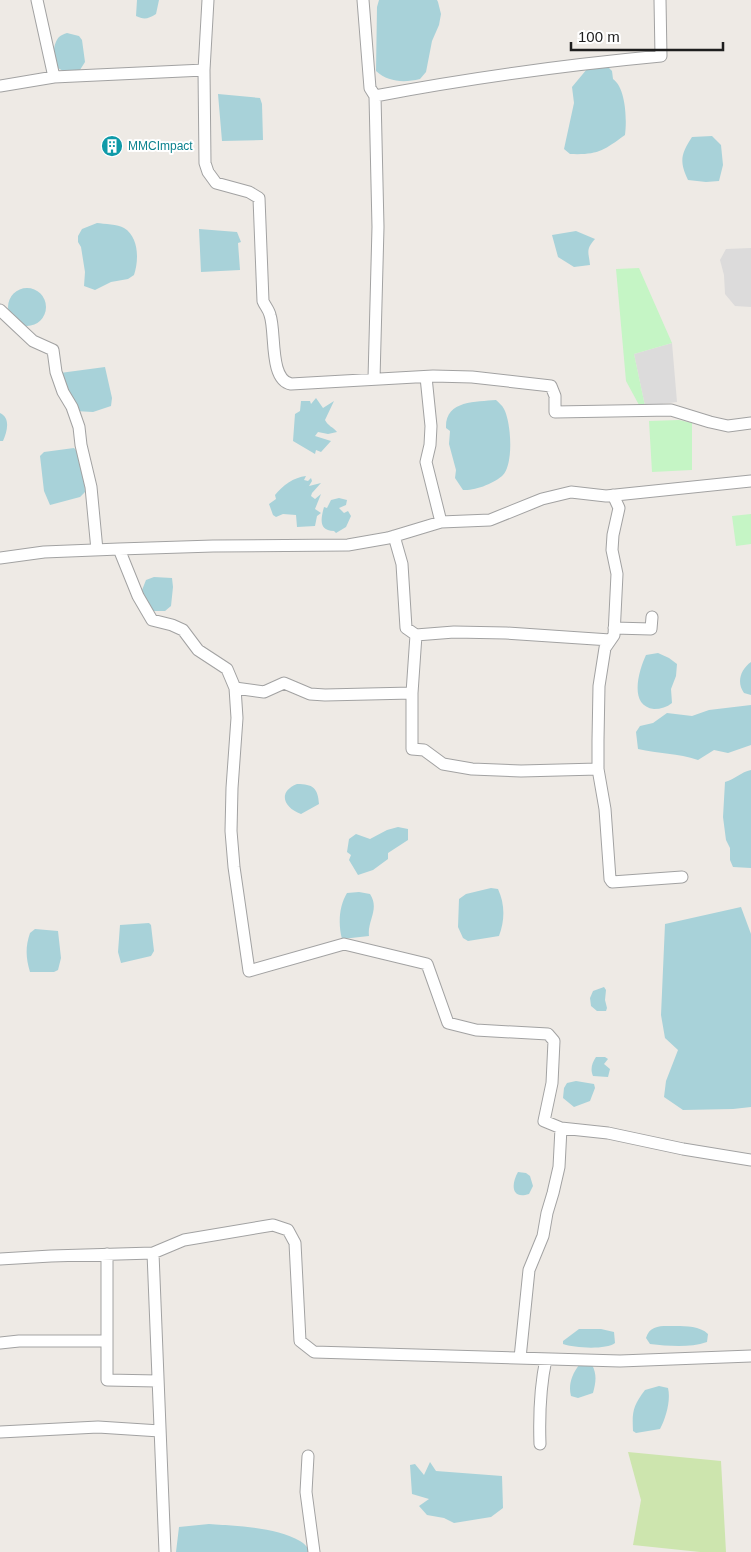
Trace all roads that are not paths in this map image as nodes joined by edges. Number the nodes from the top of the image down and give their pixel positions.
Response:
1 (37, 0) edge
2 (208, 0) edge
3 (363, 0) edge
4 (660, 0) edge
5 (204, 70) junction
6 (54, 77) junction
7 (0, 86) edge
8 (375, 96) junction
9 (0, 310) edge
10 (426, 377) junction
11 (374, 379) junction
12 (751, 423) edge
13 (751, 481) edge
14 (613, 495) junction
15 (441, 522) junction
16 (394, 536) junction
17 (119, 549) junction
18 (97, 550) junction
19 (0, 558) edge
20 (652, 617) dead end
21 (614, 628) junction
22 (416, 635) junction
23 (610, 640) junction
24 (235, 688) junction
25 (412, 693) junction
26 (598, 769) junction
27 (682, 877) dead end
28 (561, 1128) junction
29 (751, 1160) edge
30 (153, 1253) junction
31 (107, 1254) junction
32 (0, 1259) edge
33 (107, 1341) junction
34 (0, 1343) edge
35 (751, 1356) edge
36 (520, 1358) junction
37 (546, 1359) junction
38 (157, 1382) junction
39 (160, 1431) junction
40 (0, 1432) edge
41 (540, 1444) dead end
42 (308, 1456) dead end
43 (165, 1552) edge
44 (314, 1552) edge

1 - 6 street
2 - 5 street
3 - 8 street
4 - 8 street
5 - 6 street
5 - 11 street
6 - 7 street
8 - 11 street
9 - 18 street
10 - 11 street
10 - 12 street
10 - 15 street
13 - 14 street
14 - 15 street
14 - 21 street
15 - 16 street
16 - 17 street
16 - 22 street
17 - 18 street
17 - 24 street
18 - 19 street
20 - 21 street
21 - 23 street
22 - 23 street
22 - 25 street
23 - 26 street
24 - 25 street
24 - 28 street
25 - 26 street
26 - 27 street
28 - 29 street
28 - 36 street
30 - 31 street
30 - 36 street
30 - 38 street
31 - 32 street
31 - 33 street
33 - 34 street
33 - 38 street
35 - 37 street
36 - 37 street
37 - 41 street
38 - 39 street
39 - 40 street
39 - 43 street
42 - 44 street

